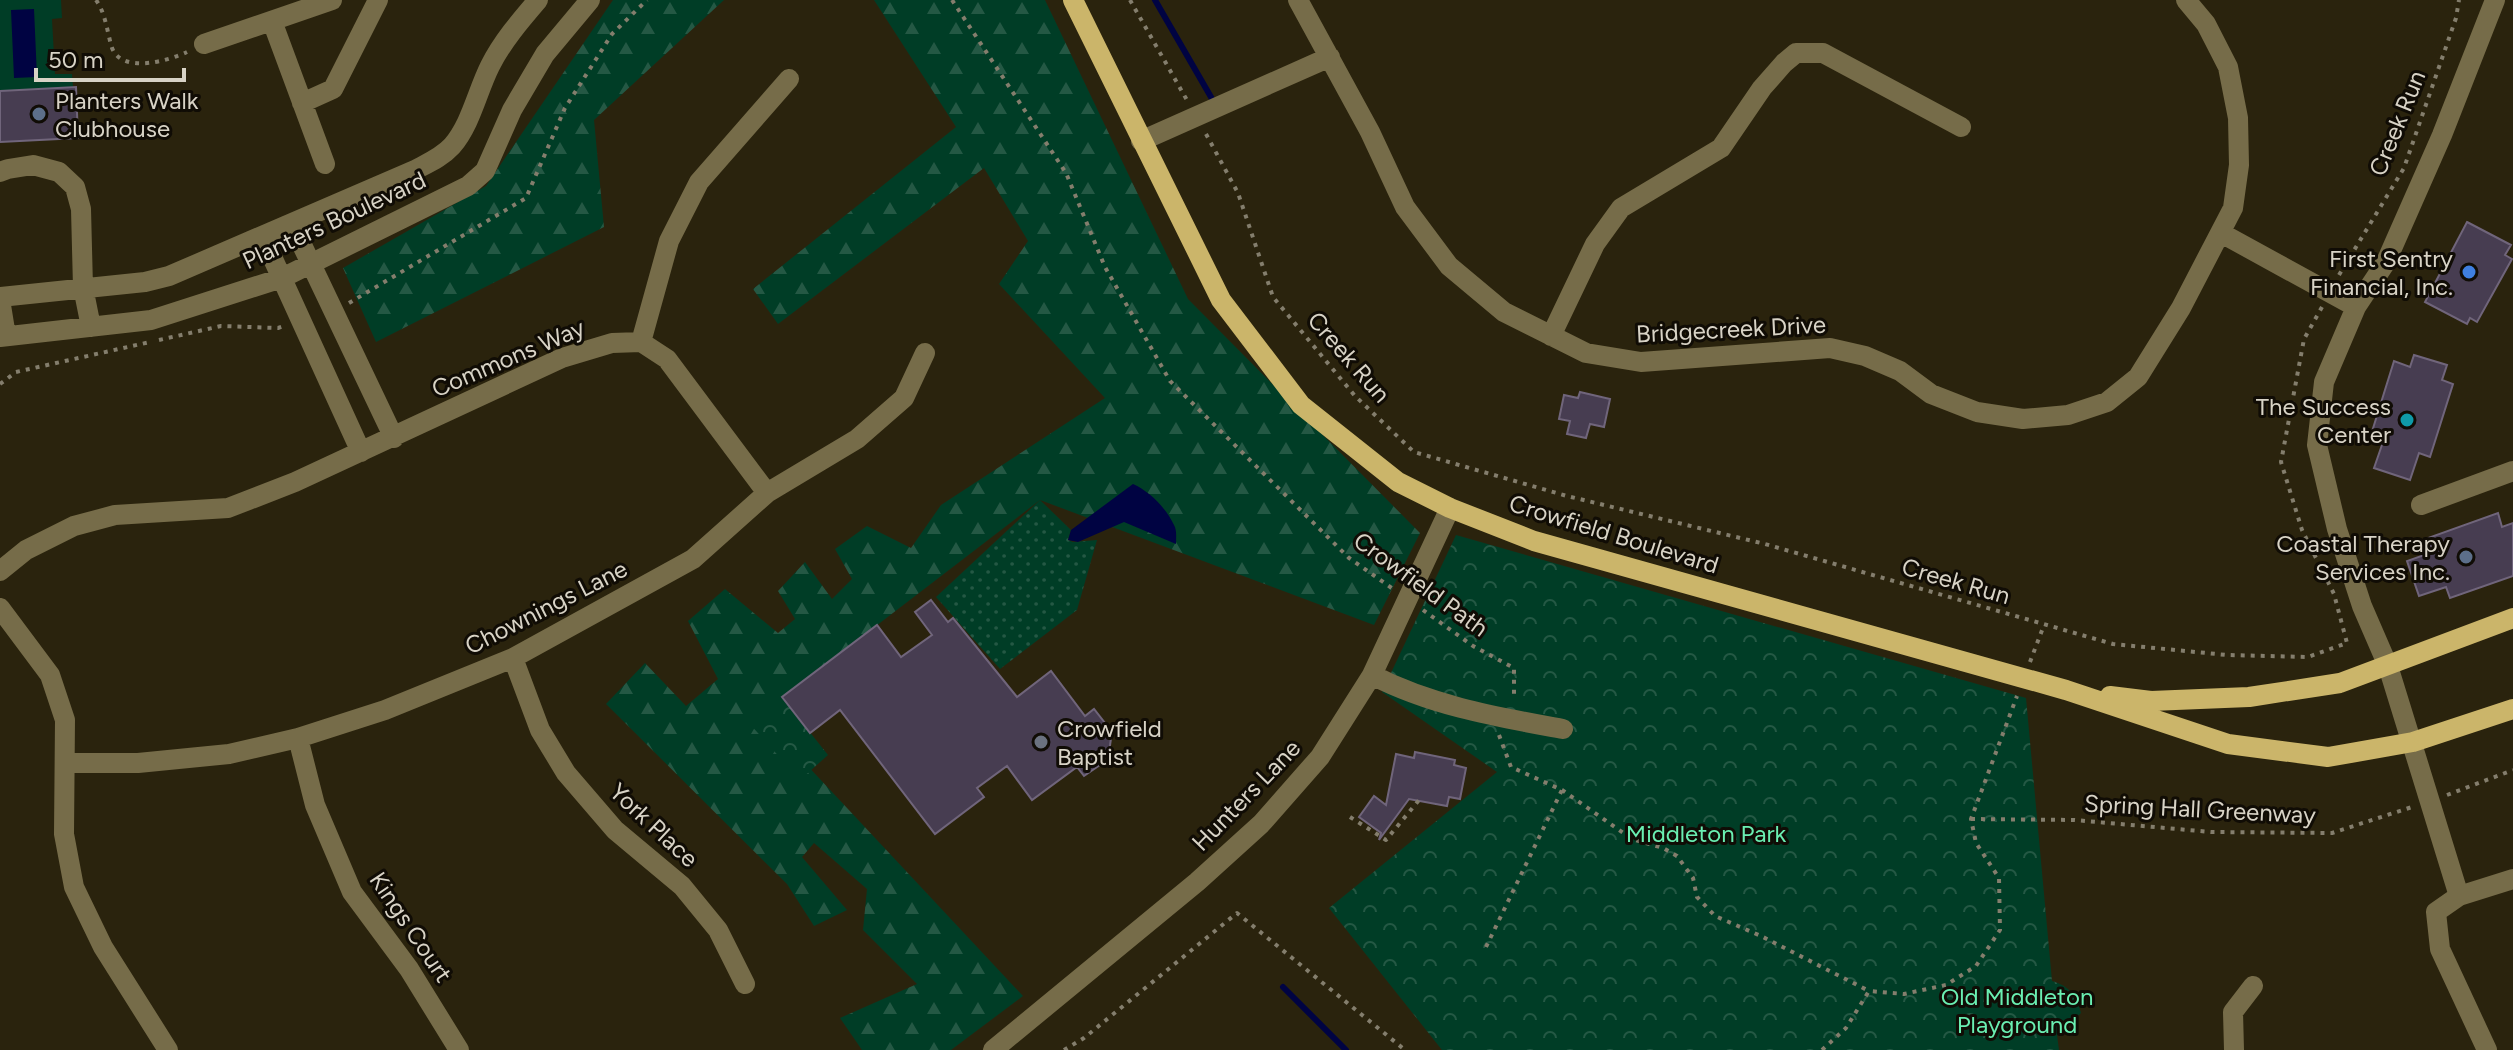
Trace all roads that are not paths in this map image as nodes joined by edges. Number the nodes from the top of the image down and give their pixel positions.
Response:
1 (332, 0) edge
2 (378, 0) edge
3 (538, 0) edge
4 (590, 0) edge
5 (1073, 0) edge
6 (1298, 0) edge
7 (2186, 0) edge
8 (2495, 0) edge
9 (272, 21) junction
10 (204, 44) road end
11 (1330, 57) junction
12 (789, 79) dead end
13 (302, 103) junction
14 (1961, 127) dead end
15 (1141, 141) junction
16 (325, 164) dead end
17 (0, 172) edge
18 (292, 224) junction
19 (2221, 233) junction
20 (263, 237) junction
21 (312, 263) junction
22 (282, 278) junction
23 (83, 287) junction
24 (0, 298) edge
25 (2356, 307) junction
26 (91, 327) junction
27 (3, 336) edge
28 (1551, 336) junction
29 (641, 342) junction
30 (925, 353) dead end
31 (394, 438) junction
32 (361, 452) junction
33 (2513, 471) edge
34 (767, 493) junction
35 (2421, 505) dead end
36 (1450, 508) junction
37 (0, 571) edge
38 (0, 608) edge
39 (2513, 618) edge
40 (513, 658) junction
41 (2388, 666) junction
42 (1372, 675) junction
43 (2066, 690) junction
44 (2513, 709) edge
45 (1563, 729) dead end
46 (298, 738) junction
47 (2413, 742) junction
48 (66, 763) junction
49 (2513, 879) edge
50 (2459, 896) junction
51 (745, 984) dead end
52 (2253, 986) dead end
53 (168, 1050) edge
54 (459, 1050) edge
55 (993, 1050) edge
56 (2234, 1050) edge
57 (2487, 1050) edge

1 - 9 street
2 - 13 street
3 - 18 street, Planters Boulevard
4 - 21 street, Planters Boulevard
5 - 15 main road, Crowfield Boulevard
6 - 11 street, Bridgecreek Drive
7 - 19 street, Bridgecreek Drive
8 - 25 street
9 - 10 street
9 - 13 street
11 - 15 street
11 - 28 street, Bridgecreek Drive
12 - 29 street
13 - 16 street
14 - 28 street
15 - 36 main road, Crowfield Boulevard
17 - 23 street
18 - 20 street, Planters Boulevard
18 - 21 street
19 - 25 street
19 - 28 street, Bridgecreek Drive
20 - 22 street
20 - 23 street, Planters Boulevard
21 - 22 street, Planters Boulevard
21 - 31 street
22 - 26 street, Planters Boulevard
22 - 32 street
23 - 24 street, Planters Boulevard
23 - 26 street
24 - 27 street
25 - 41 street
26 - 27 street, Planters Boulevard
29 - 31 street, Commons Way
29 - 34 street
30 - 34 street, Chownings Lane
31 - 32 street, Commons Way
32 - 37 street, Commons Way
33 - 35 street
34 - 40 street, Chownings Lane
36 - 42 street, Hunters Lane
36 - 43 main road, Crowfield Boulevard
38 - 48 street
39 - 41 main road, Crowfield Boulevard
40 - 46 street, Chownings Lane
40 - 51 street, York Place
41 - 43 main road, Crowfield Boulevard
41 - 47 street
42 - 45 street
42 - 55 street, Hunters Lane
43 - 47 main road, Crowfield Boulevard
44 - 47 main road, Crowfield Boulevard
46 - 48 street, Chownings Lane
46 - 54 street, Kings Court
47 - 50 street
48 - 53 street
49 - 50 street
50 - 57 street
52 - 56 street

